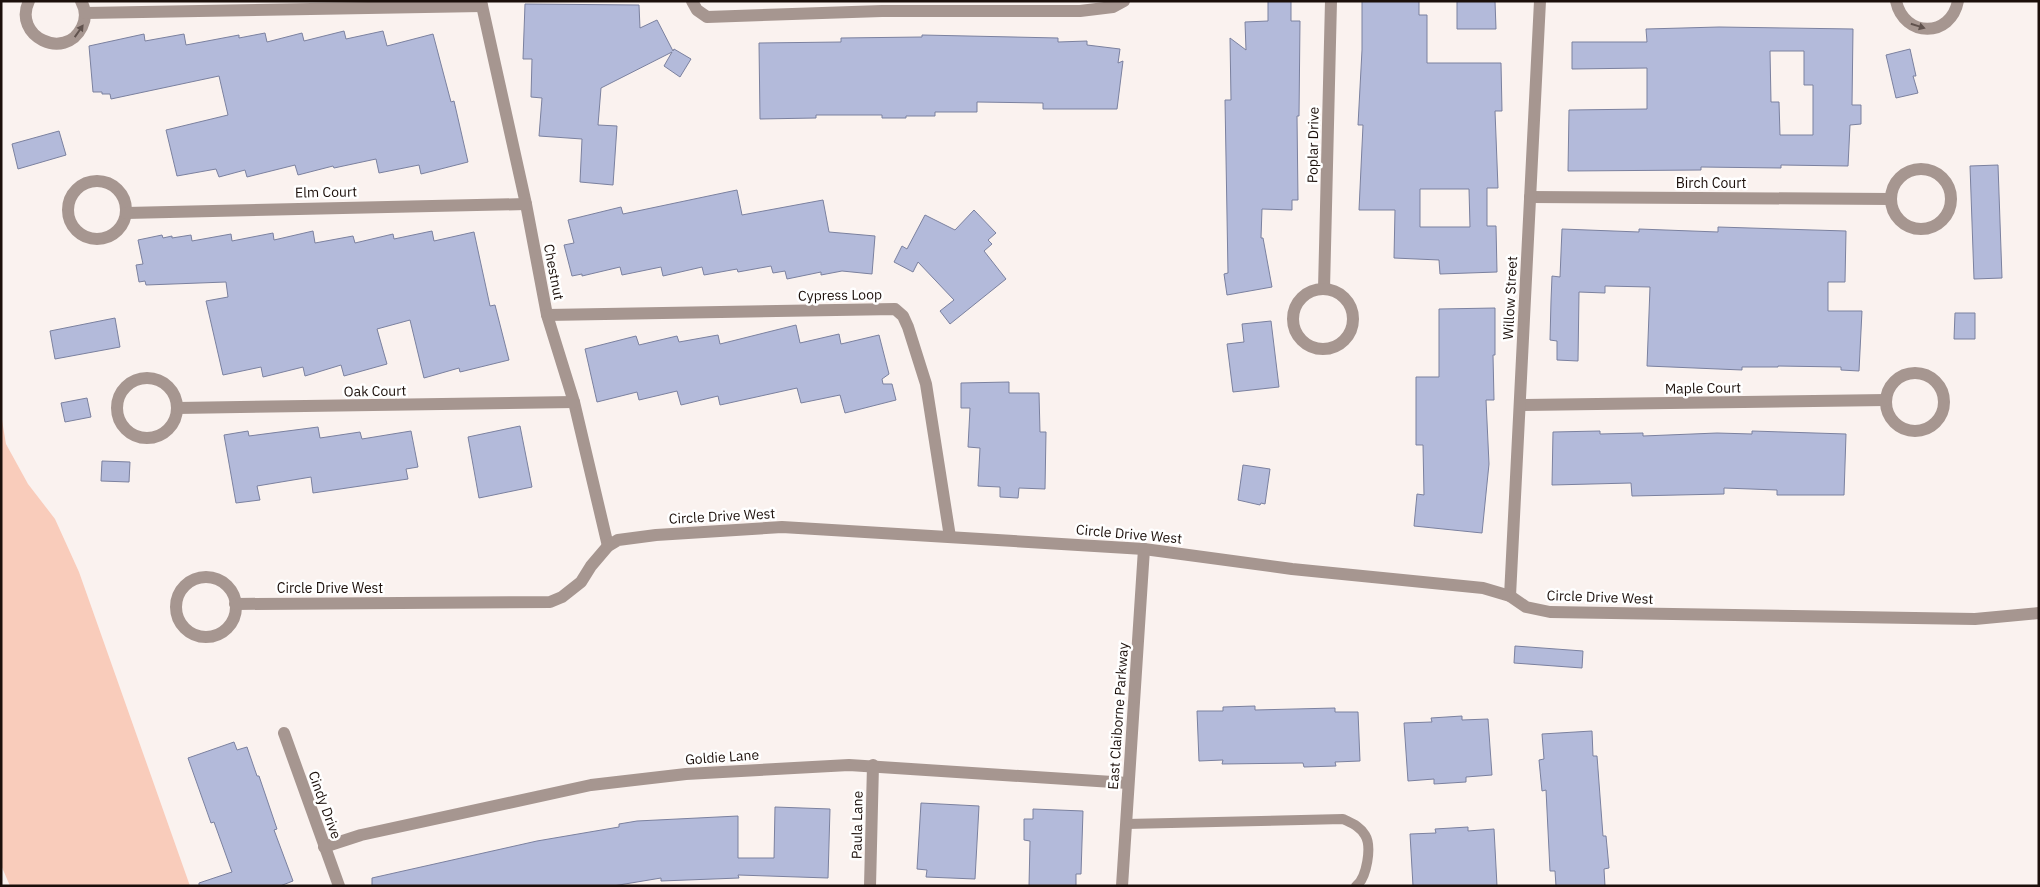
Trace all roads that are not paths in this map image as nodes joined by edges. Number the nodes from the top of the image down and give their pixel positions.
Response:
1 (29, 1) edge
2 (692, 1) edge
3 (1124, 1) edge
4 (1331, 1) edge
5 (1540, 1) edge
6 (1896, 1) edge
7 (1958, 1) edge
8 (482, 4) edge
9 (83, 7) edge
10 (1530, 197) junction
11 (1891, 199) junction
12 (526, 204) junction
13 (126, 213) junction
14 (1324, 289) junction
15 (547, 315) junction
16 (1886, 400) junction
17 (574, 402) junction
18 (1520, 405) junction
19 (177, 408) junction
20 (950, 537) junction
21 (608, 546) junction
22 (1144, 549) junction
23 (1510, 596) junction
24 (235, 604) junction
25 (2039, 613) edge
26 (284, 734) dead end
27 (873, 765) junction
28 (1128, 783) junction
29 (1126, 824) junction
30 (324, 847) junction
31 (339, 886) edge
32 (870, 886) edge
33 (1122, 886) edge
34 (1356, 886) edge

1 -> 9 street
2 - 3 street
4 - 14 street, Poplar Drive
5 - 10 street, Willow Street
6 -> 7 street
8 - 9 street
8 - 12 street, Chestnut
10 - 11 street, Birch Court
10 - 18 street, Willow Street
11 - 11 street
12 - 13 street, Elm Court
12 - 15 street, Chestnut
13 - 13 street
14 - 14 street
15 - 17 street, Chestnut
15 - 20 street, Cypress Loop
16 - 16 street
16 - 18 street, Maple Court
17 - 19 street, Oak Court
17 - 21 street, Chestnut
18 - 23 street, Willow Street
19 - 19 street
20 - 21 street, Circle Drive West
20 - 22 street, Circle Drive West
21 - 24 street, Circle Drive West
22 - 23 street, Circle Drive West
22 - 28 street, East Claiborne Parkway
23 - 25 street, Circle Drive West
24 - 24 street
26 - 30 street, Cindy Drive
27 - 28 street, Goldie Lane
27 - 30 street, Goldie Lane
27 - 32 street, Paula Lane
28 - 29 street, East Claiborne Parkway
29 - 33 street, East Claiborne Parkway
29 - 34 lane
30 - 31 street, Cindy Drive

